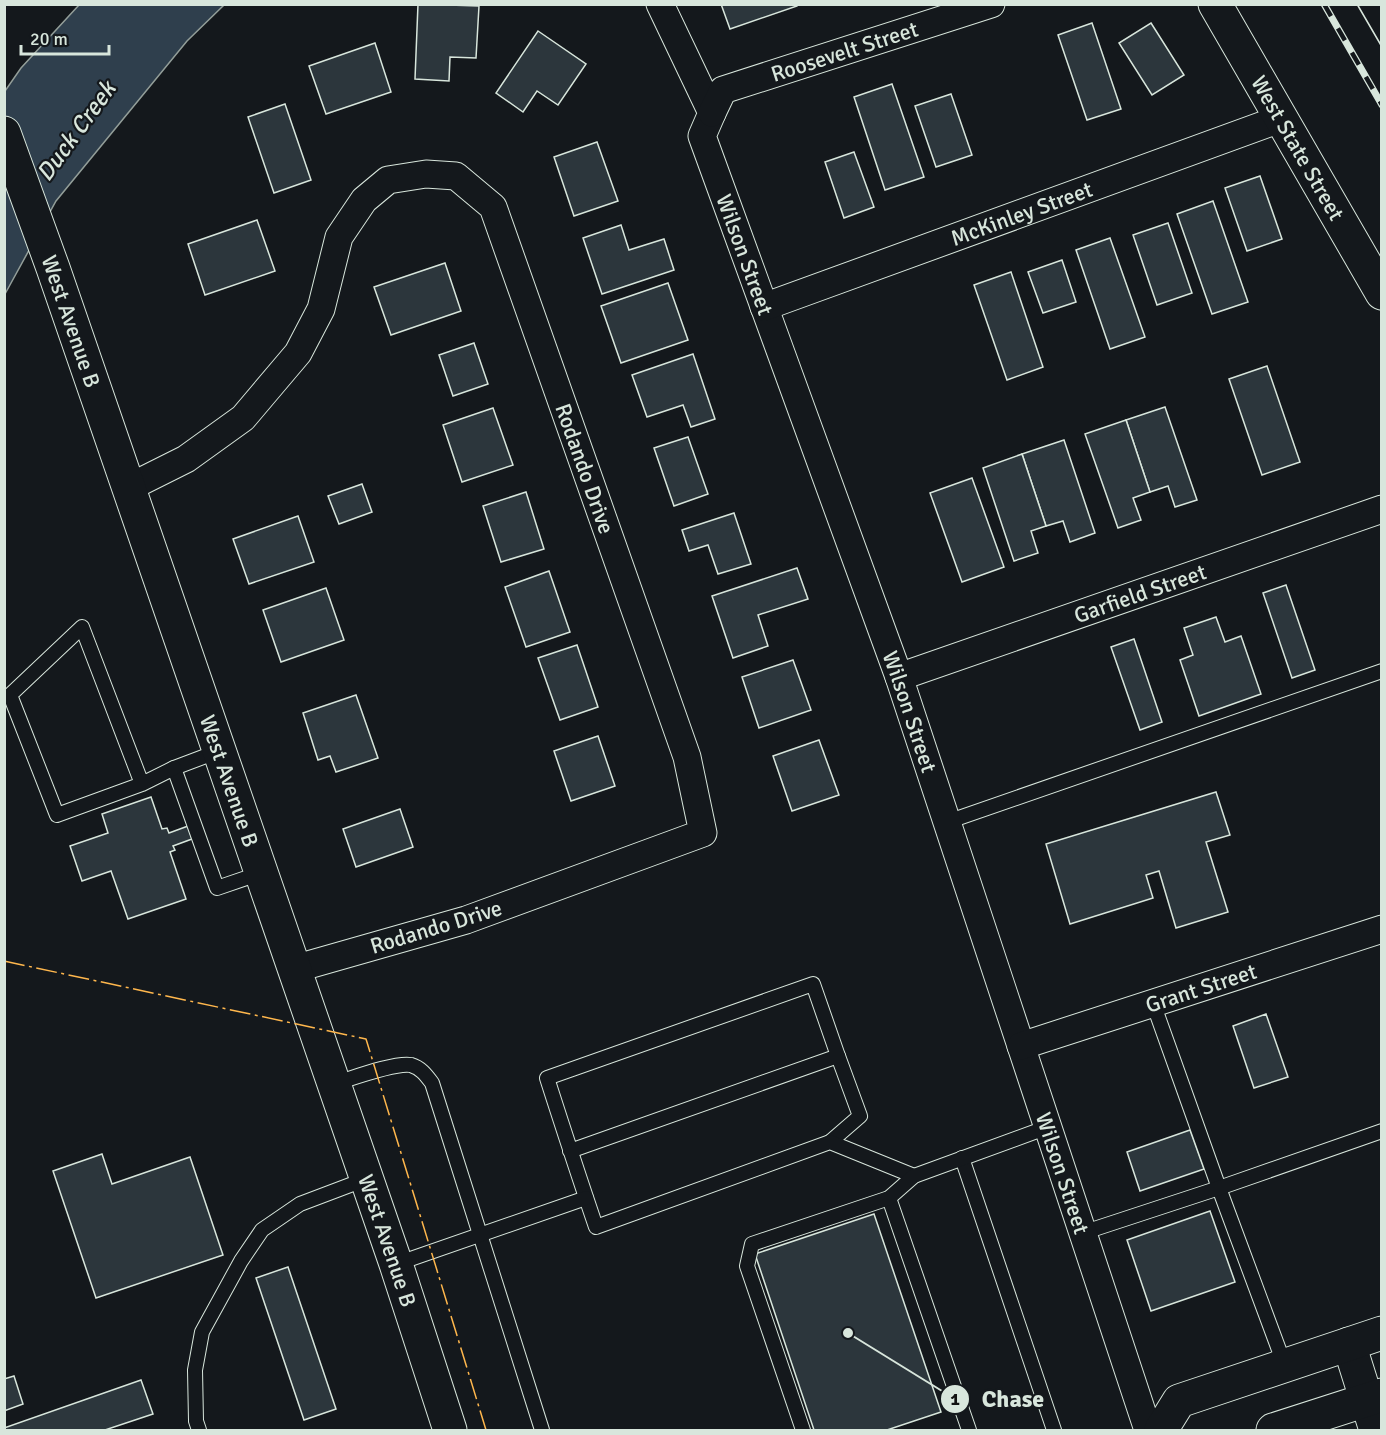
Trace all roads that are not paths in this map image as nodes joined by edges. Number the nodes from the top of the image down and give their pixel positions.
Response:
1 (660, 4) edge
2 (991, 4) edge
3 (1215, 4) edge
4 (712, 113) junction
5 (1280, 119) junction
6 (4, 133) edge
7 (1382, 294) edge
8 (764, 307) junction
9 (128, 488) junction
10 (1382, 509) edge
11 (1382, 671) edge
12 (899, 677) junction
13 (219, 751) junction
14 (174, 768) junction
15 (142, 784) junction
16 (947, 822) junction
17 (261, 873) junction
18 (1382, 929) edge
19 (294, 969) junction
20 (1153, 1003) junction
21 (1021, 1046) junction
22 (838, 1056) junction
23 (333, 1084) junction
24 (1048, 1127) junction
25 (1382, 1131) edge
26 (830, 1142) junction
27 (570, 1151) junction
28 (962, 1158) junction
29 (914, 1176) junction
30 (366, 1179) junction
31 (1219, 1188) junction
32 (586, 1198) junction
33 (889, 1198) junction
34 (1082, 1233) junction
35 (480, 1237) junction
36 (396, 1264) junction
37 (1382, 1333) edge
38 (1348, 1344) junction
39 (1285, 1366) junction
40 (1374, 1398) edge
41 (198, 1431) edge
42 (450, 1431) edge
43 (542, 1431) edge
44 (803, 1431) edge
45 (969, 1431) edge
46 (1054, 1431) edge
47 (1148, 1431) edge
48 (1161, 1431) edge
49 (1273, 1431) edge
50 (1376, 1431) edge

1 - 4 street
2 - 4 street, Roosevelt Street
3 - 5 main road, West State Street
4 - 8 street, Wilson Street
5 - 7 main road, West State Street
5 - 8 street, McKinley Street
6 - 9 main road, West Avenue B
8 - 12 street, Wilson Street
9 - 13 main road, West Avenue B
9 - 19 street, Rodando Drive
10 - 12 street, Garfield Street
11 - 16 lane
12 - 16 street, Wilson Street
13 - 14 lane
13 - 17 main road, West Avenue B
14 - 15 lane
14 - 17 lane
15 - 15 lane
16 - 21 street, Wilson Street
17 - 19 main road, West Avenue B
18 - 20 street, Grant Street
19 - 23 main road, West Avenue B
20 - 21 street, Grant Street
20 - 31 lane
21 - 24 street, Wilson Street
22 - 26 lane
22 - 27 lane
22 - 27 lane
23 - 30 main road, West Avenue B
23 - 35 lane
24 - 28 lane
24 - 34 street, Wilson Street
25 - 31 lane
26 - 29 lane
26 - 32 lane
27 - 32 lane
28 - 29 lane
28 - 46 lane
29 - 33 lane
30 - 36 main road, West Avenue B
30 - 41 lane
31 - 34 lane
31 - 39 lane
32 - 35 lane
33 - 44 lane
33 - 45 lane
34 - 47 street, Wilson Street
35 - 36 lane
35 - 43 lane
36 - 42 main road, West Avenue B
37 - 38 main road
38 - 39 main road
38 - 40 main road
39 - 48 main road
40 - 49 main road
40 - 50 main road

